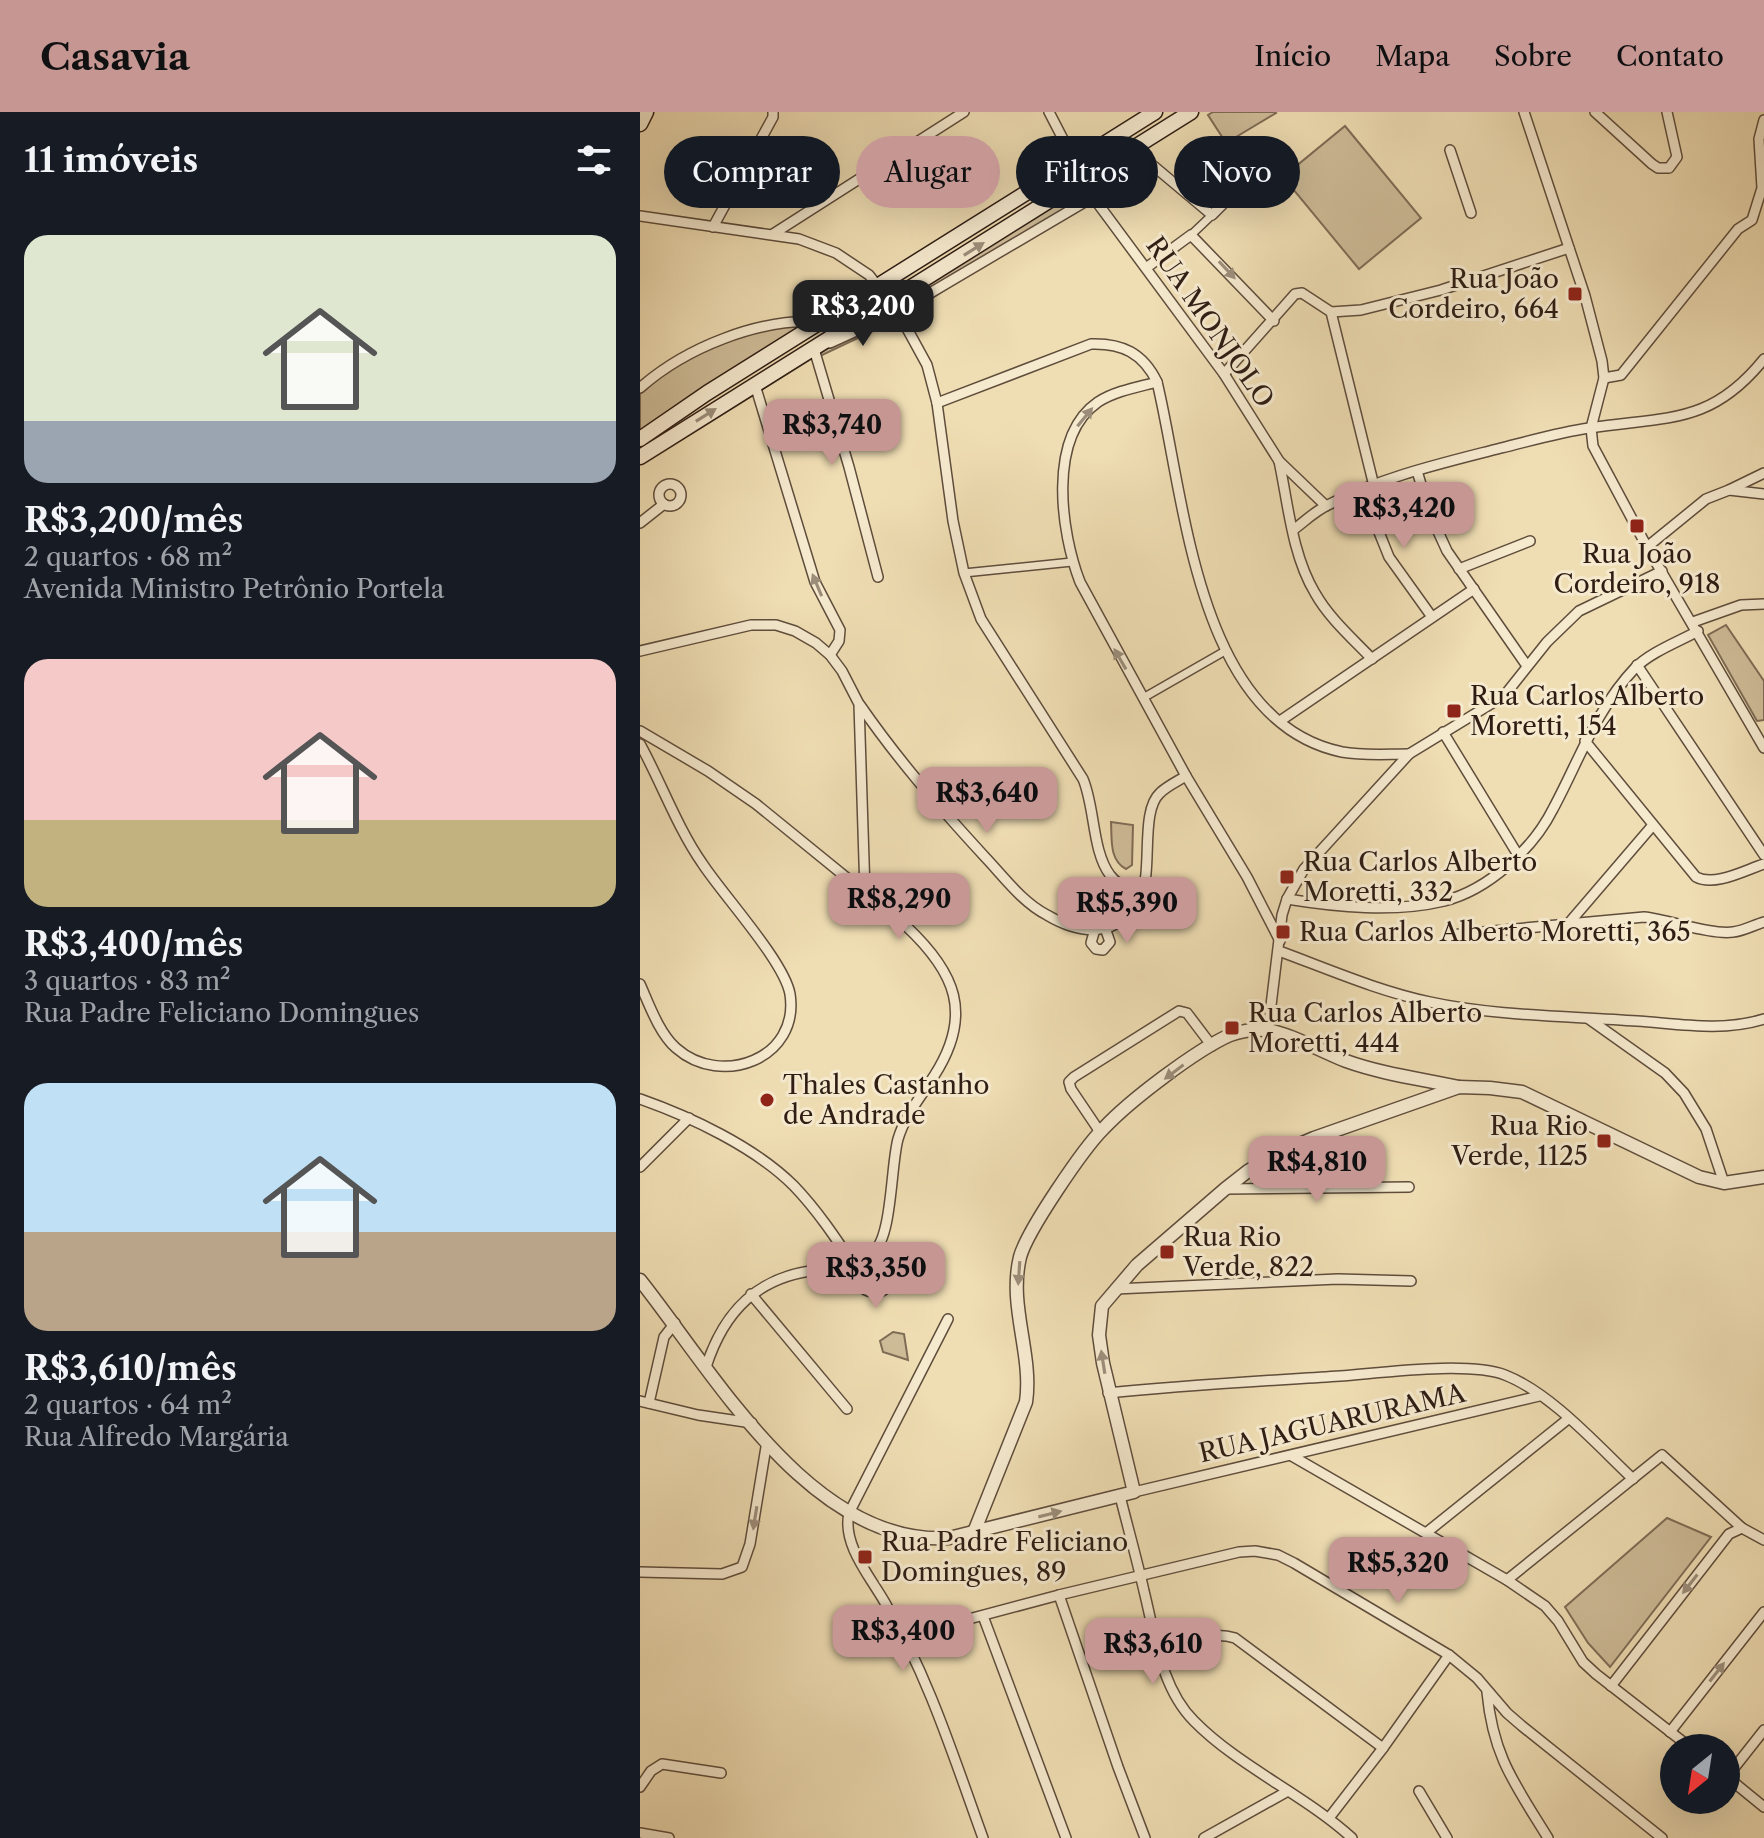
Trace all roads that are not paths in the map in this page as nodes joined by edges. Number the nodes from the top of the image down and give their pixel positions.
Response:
1 (646, 112) edge
2 (964, 112) edge
3 (1049, 112) edge
4 (1155, 112) edge
5 (1191, 112) edge
6 (1524, 112) edge
7 (1595, 112) edge
8 (1667, 112) edge
9 (776, 114) edge
10 (1764, 120) edge
11 (640, 124) edge
12 (1119, 135) edge
13 (1061, 136) edge
14 (1153, 136) edge
15 (1450, 150) dead end
16 (1158, 170) edge
17 (1016, 199) edge
18 (1042, 208) edge
19 (1073, 208) edge
20 (1101, 208) edge
21 (1219, 208) edge
22 (1471, 213) dead end
23 (1212, 215) junction
24 (640, 216) edge
25 (713, 227) junction
26 (773, 234) junction
27 (1191, 235) junction
28 (1569, 248) junction
29 (1146, 268) junction
30 (877, 286) junction
31 (894, 307) junction
32 (1331, 312) junction
33 (1274, 321) junction
34 (819, 322) junction
35 (814, 349) junction
36 (1764, 359) edge
37 (1224, 374) junction
38 (1604, 378) junction
39 (1157, 382) junction
40 (755, 385) junction
41 (640, 388) edge
42 (937, 403) junction
43 (1591, 428) junction
44 (640, 439) edge
45 (640, 457) edge
46 (1279, 461) junction
47 (1417, 471) junction
48 (1764, 473) edge
49 (1374, 486) junction
50 (1362, 490) junction
51 (1729, 490) junction
52 (1764, 494) edge
53 (664, 504) dead end
54 (1326, 506) junction
55 (640, 523) edge
56 (1293, 530) junction
57 (1530, 541) dead end
58 (1647, 547) junction
59 (1072, 562) junction
60 (1459, 569) junction
61 (1662, 571) junction
62 (964, 573) junction
63 (878, 577) dead end
64 (1474, 589) junction
65 (1764, 604) edge
66 (1432, 617) junction
67 (1695, 627) junction
68 (640, 651) edge
69 (1225, 651) junction
70 (830, 655) junction
71 (1372, 659) junction
72 (1637, 665) junction
73 (1527, 666) junction
74 (1143, 698) junction
75 (859, 704) junction
76 (1280, 721) junction
77 (640, 731) edge
78 (1443, 732) junction
79 (1760, 734) edge
80 (1585, 741) junction
81 (640, 744) edge
82 (1764, 748) edge
83 (1409, 754) junction
84 (1186, 776) junction
85 (1653, 825) junction
86 (1518, 855) junction
87 (1764, 855) edge
88 (1764, 864) edge
89 (865, 892) junction
90 (1141, 896) junction
91 (1287, 899) junction
92 (1764, 922) edge
93 (1569, 923) junction
94 (1450, 935) dead end
95 (1279, 946) junction
96 (640, 984) edge
97 (1588, 1018) junction
98 (1764, 1019) edge
99 (1268, 1030) junction
100 (1212, 1046) junction
101 (1415, 1077) junction
102 (1459, 1087) junction
103 (640, 1099) edge
104 (1405, 1107) junction
105 (689, 1118) junction
106 (1100, 1132) junction
107 (640, 1167) edge
108 (1764, 1177) edge
109 (1724, 1183) junction
110 (1409, 1187) dead end
111 (1225, 1189) junction
112 (876, 1251) junction
113 (850, 1266) junction
114 (640, 1280) edge
115 (1411, 1281) dead end
116 (1115, 1289) junction
117 (751, 1294) junction
118 (948, 1319) dead end
119 (675, 1323) junction
120 (706, 1367) junction
121 (1108, 1393) junction
122 (1539, 1396) junction
123 (644, 1402) edge
124 (847, 1409) dead end
125 (1568, 1419) junction
126 (752, 1423) junction
127 (767, 1441) junction
128 (1292, 1456) junction
129 (1633, 1479) junction
130 (1134, 1492) junction
131 (1120, 1496) junction
132 (849, 1513) junction
133 (1742, 1528) junction
134 (974, 1532) junction
135 (1426, 1533) junction
136 (1764, 1540) edge
137 (640, 1572) edge
138 (1141, 1576) junction
139 (1507, 1580) junction
140 (1059, 1595) junction
141 (1764, 1612) edge
142 (983, 1616) junction
143 (905, 1636) junction
144 (1159, 1650) junction
145 (1449, 1655) junction
146 (1611, 1686) junction
147 (1487, 1692) junction
148 (1764, 1730) edge
149 (1670, 1732) junction
150 (1673, 1734) edge
151 (1383, 1748) junction
152 (1740, 1760) edge
153 (721, 1773) dead end
154 (640, 1787) edge
155 (1740, 1787) edge
156 (1288, 1791) junction
157 (1419, 1791) dead end
158 (1764, 1807) edge
159 (1329, 1818) junction
160 (1224, 1827) junction
161 (640, 1833) edge
162 (669, 1838) edge
163 (983, 1838) edge
164 (1066, 1838) edge
165 (1145, 1838) edge
166 (1204, 1838) edge
167 (1230, 1838) edge
168 (1352, 1838) edge
169 (1447, 1838) edge
170 (1548, 1838) edge
171 (1662, 1838) edge

1 - 11 main road
2 - 26 street
3 - 13 street, RUA MONJOLO
4 - 12 main road
5 - 14 main road
6 - 28 street
7 - 8 street
9 - 25 street
10 - 38 street
15 - 22 street
16 - 23 street
17 - 30 main road
31 -> 18 main road
19 - 31 street
20 - 29 street, RUA MONJOLO
21 - 23 street
23 - 27 street
24 - 25 street
25 - 26 street
26 - 30 street
27 - 29 street
27 -> 33 street
28 - 32 street
28 - 38 street
29 - 37 street, RUA MONJOLO
30 - 31 street
30 - 34 main road
31 - 35 main road
31 - 42 street
32 - 33 street
32 - 49 street
33 - 37 street
34 - 41 street
34 - 44 main road
35 - 40 main road
35 - 63 street
36 - 43 street
37 - 46 street, RUA MONJOLO
38 - 43 street
39 - 42 street
59 -> 39 street
39 - 69 street
45 -> 40 main road
70 -> 40 street
42 - 62 street
43 - 47 street
43 - 58 street
46 - 54 street, RUA MONJOLO
46 - 56 street
47 - 49 street
47 - 60 street
48 - 51 street
49 - 50 street
50 - 54 street
50 - 66 street
51 - 52 street
51 - 58 street
53 - 55 street
54 - 56 street
56 - 71 street
57 - 60 street
58 - 61 street
59 - 62 street
74 -> 59 street
60 - 64 street
61 - 67 street
61 - 73 street
62 - 90 street
64 - 66 street
64 - 73 street
65 - 67 street
66 - 71 street
67 - 72 street
67 - 79 street
68 - 70 street
69 - 74 street
69 - 76 street
70 - 75 street
71 - 76 street
72 - 80 street
72 - 87 street
73 - 78 street
74 - 84 street
75 - 89 street
75 - 90 street
76 - 83 street
77 - 89 street
78 - 83 street
78 - 86 street
79 - 82 street
80 - 85 street
80 - 86 street
81 - 96 street
83 - 91 street
84 - 90 street
84 - 95 street
85 - 88 street
85 - 93 street
86 - 91 street
89 - 112 street
91 - 95 street
92 - 93 street
93 - 94 street
95 - 97 street
95 - 99 street
97 - 98 street
97 - 109 street
99 - 100 street
99 - 101 street
100 -> 106 street
100 - 106 street
101 - 102 street
101 - 104 street
102 - 104 street
102 - 109 street
103 - 105 street
104 - 111 street
105 - 107 street
105 - 113 street
106 -> 134 street
108 - 109 street
110 - 111 street
111 - 116 street
112 - 113 street
112 - 113 street
113 - 117 street
114 - 119 street
115 - 116 street
121 -> 116 street
117 - 120 street
117 - 124 street
118 - 132 street
119 - 120 street
119 - 123 street
120 - 126 street
121 - 122 street
121 - 130 street
122 - 125 street
122 - 128 street, RUA JAGUARURAMA
123 - 126 street
125 - 129 street
125 - 135 street
126 - 127 street
127 - 132 street
127 -> 137 street
128 - 130 street, RUA JAGUARURAMA
128 - 135 street
129 - 133 street
129 - 139 street
130 - 131 street
134 -> 131 street
131 - 138 street
132 - 134 street
132 - 143 street
133 - 136 street
133 -> 146 street
135 - 139 street
138 - 140 street
138 - 144 street
138 - 145 street
139 - 146 street
140 - 142 street
140 - 165 street
149 -> 141 street
142 - 143 street
142 - 164 street
143 - 163 street
144 - 151 street
144 - 156 street
145 - 147 street
145 - 151 street
146 - 149 street
147 - 170 street
147 - 171 street
148 - 152 street
149 - 150 street
151 - 159 street
153 - 154 street
155 - 158 street
156 - 159 street
156 - 160 street
157 - 169 street
159 - 168 street
160 - 166 street
160 - 167 street
161 - 162 street

